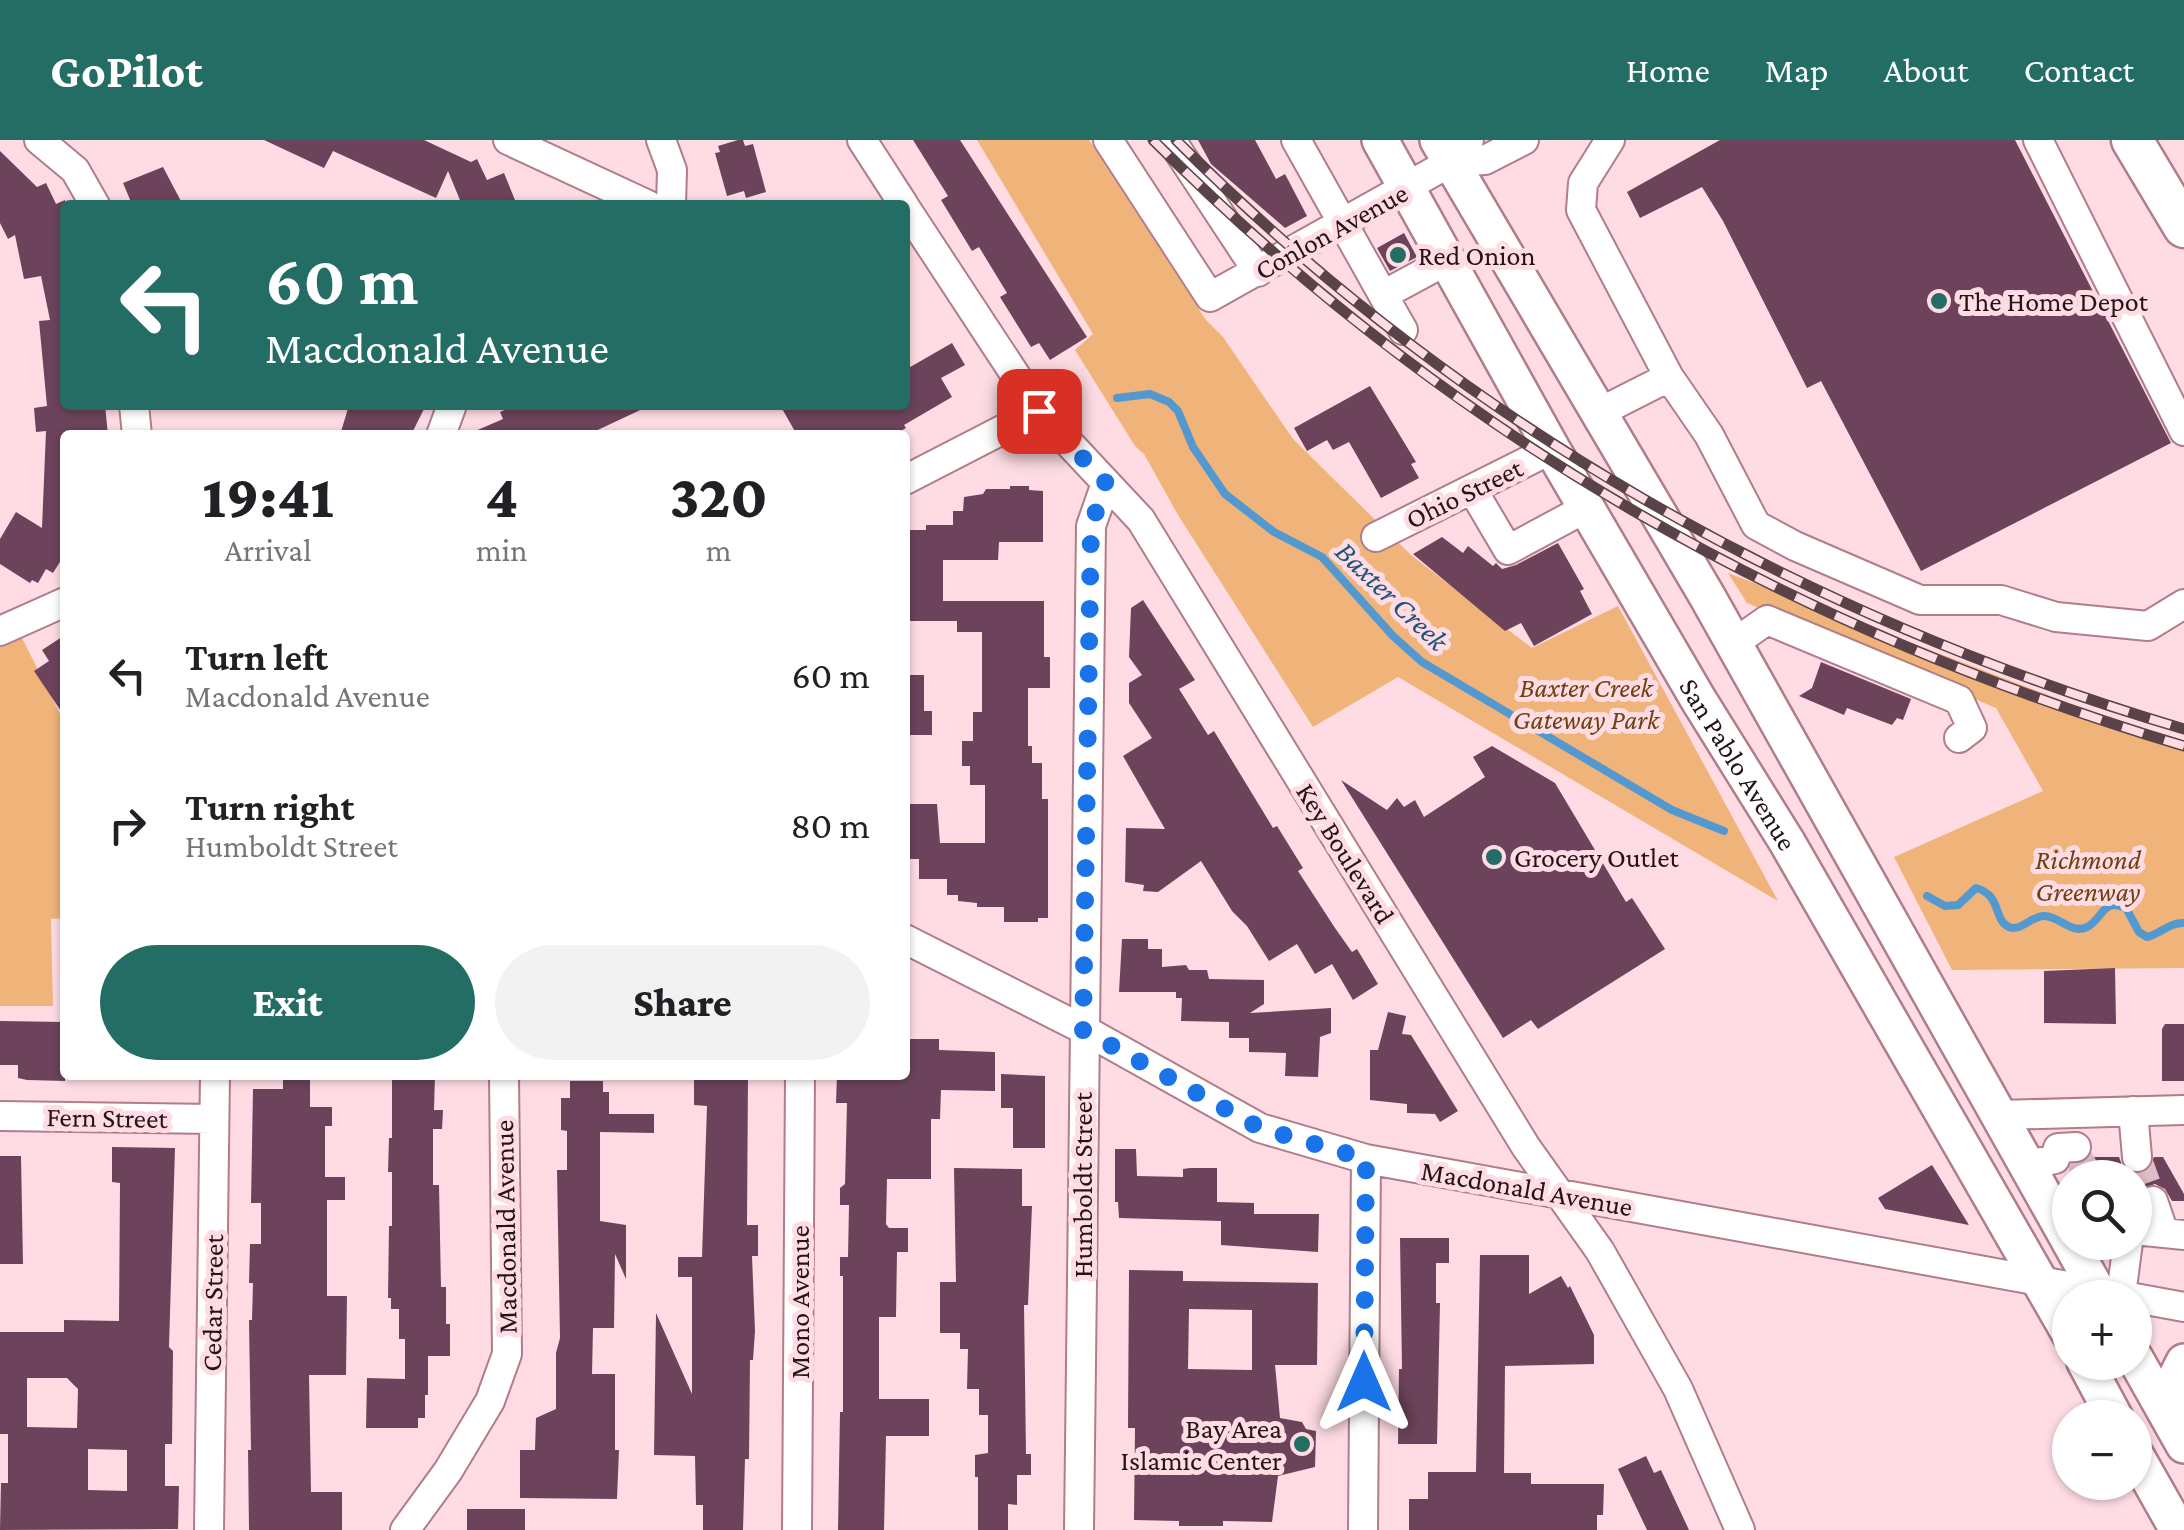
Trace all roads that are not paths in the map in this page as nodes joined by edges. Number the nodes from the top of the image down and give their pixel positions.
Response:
1 (39, 140) edge
2 (508, 140) edge
3 (661, 140) edge
4 (862, 140) edge
5 (1108, 140) edge
6 (1171, 140) edge
7 (1296, 140) edge
8 (1380, 140) edge
9 (1524, 140) edge
10 (1610, 140) edge
11 (2038, 140) edge
12 (2132, 140) edge
13 (1453, 148) edge
14 (1408, 189) junction
15 (92, 200) edge
16 (637, 200) edge
17 (671, 200) edge
18 (900, 200) edge
19 (910, 215) edge
20 (1342, 225) junction
21 (2184, 227) edge
22 (1448, 260) junction
23 (1258, 272) junction
24 (1382, 295) junction
25 (1402, 330) dead end
26 (1669, 376) junction
27 (1039, 411) junction
28 (1598, 413) junction
29 (2184, 431) edge
30 (1552, 449) junction
31 (910, 477) edge
32 (1106, 483) junction
33 (1472, 489) junction
34 (1588, 507) junction
35 (1376, 536) dead end
36 (60, 604) edge
37 (2184, 604) edge
38 (0, 630) edge
39 (1733, 644) junction
40 (1959, 738) dead end
41 (910, 942) edge
42 (1083, 1030) junction
43 (215, 1080) edge
44 (504, 1080) edge
45 (800, 1080) edge
46 (2184, 1110) edge
47 (2133, 1111) junction
48 (2072, 1113) junction
49 (2000, 1115) junction
50 (0, 1116) edge
51 (214, 1119) junction
52 (2136, 1157) tunnel mouth
53 (1366, 1159) junction
54 (2028, 1165) junction
55 (1557, 1193) junction
56 (2152, 1201) tunnel mouth
57 (2052, 1206) edge
58 (2174, 1234) edge
59 (2089, 1260) edge
60 (2105, 1280) edge
61 (2040, 1282) junction
62 (2052, 1284) edge
63 (2152, 1302) edge
64 (2052, 1303) edge
65 (2184, 1307) edge
66 (2184, 1362) edge
67 (2148, 1380) edge
68 (2180, 1437) edge
69 (2152, 1484) edge
70 (209, 1530) edge
71 (405, 1530) edge
72 (797, 1530) edge
73 (1079, 1530) edge
74 (1363, 1530) edge
75 (1740, 1530) edge
76 (2178, 1530) edge

1 - 15 street
2 - 16 street
3 - 17 street
4 - 18 street, Key Boulevard
5 - 23 street, Conlon Avenue
6 - 23 street
7 - 20 street
8 - 14 main road, San Pablo Avenue
9 - 13 street
10 - 26 street
11 - 29 street
12 - 21 highway
13 - 14 street, Conlon Avenue
13 - 28 main road, San Pablo Avenue
14 - 20 street, Conlon Avenue
14 - 22 main road, San Pablo Avenue
19 - 27 street, Key Boulevard
20 - 23 street, Conlon Avenue
20 - 24 street
22 - 24 street
22 - 30 main road, San Pablo Avenue
24 - 25 street
26 - 28 street
26 - 37 street
27 - 31 street
27 - 32 street, Key Boulevard
28 - 39 main road, San Pablo Avenue
30 - 33 street, Ohio Street
30 - 34 main road, San Pablo Avenue
32 - 42 street, Humboldt Street
32 - 55 street, Key Boulevard
33 - 34 street
33 - 35 street, Ohio Street
34 - 61 main road, San Pablo Avenue
36 - 38 street
39 - 40 street
39 - 49 main road, San Pablo Avenue
41 - 42 street, Macdonald Avenue
42 - 53 street, Macdonald Avenue
42 - 73 street, Humboldt Street
43 - 51 street, Cedar Street
44 - 71 street, Macdonald Avenue
45 - 72 street, Mono Avenue
46 - 47 street
47 - 48 street
47 - 52 street
48 - 49 street
48 - 54 street
49 - 54 main road, San Pablo Avenue
50 - 51 street, Fern Street
51 - 70 street, Cedar Street
53 - 55 street, Macdonald Avenue
53 - 74 street
54 - 57 main road, San Pablo Avenue
55 - 61 street, Macdonald Avenue
55 - 75 street, Key Boulevard
56 - 58 street
59 - 60 main road, San Pablo Avenue
61 - 62 street, Macdonald Avenue
61 - 64 main road, San Pablo Avenue
63 - 65 street, Macdonald Avenue
66 - 68 main road
67 - 68 main road
69 - 76 main road

